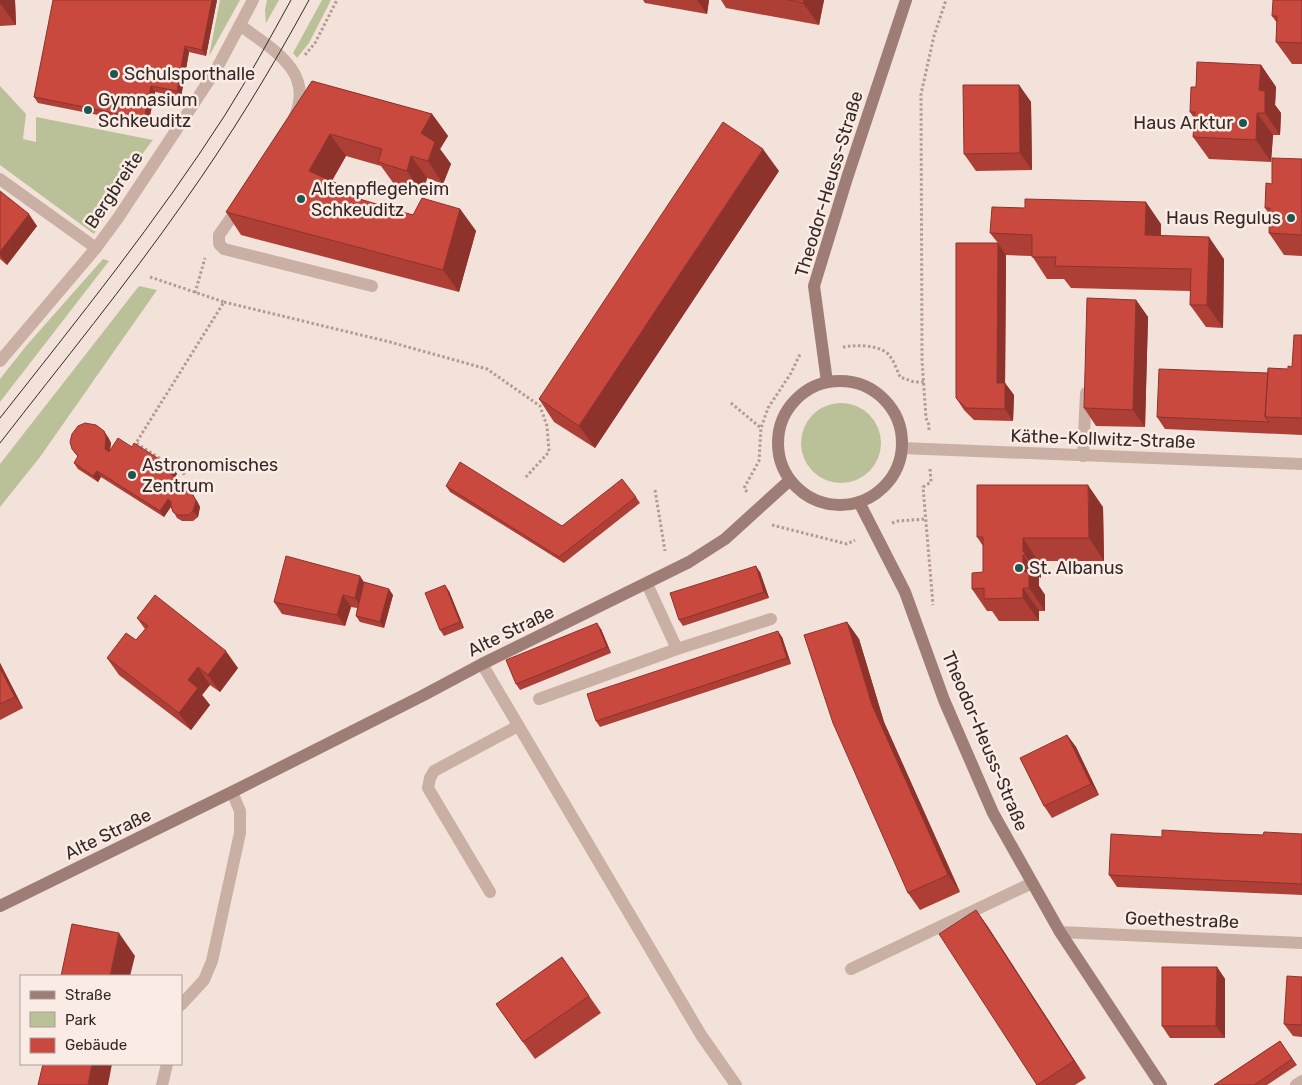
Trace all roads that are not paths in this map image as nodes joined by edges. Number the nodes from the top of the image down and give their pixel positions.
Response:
1 (253, 0) edge
2 (906, 0) edge
3 (240, 25) junction
4 (288, 131) edge
5 (0, 178) edge
6 (246, 195) edge
7 (96, 248) junction
8 (372, 286) dead end
9 (0, 361) edge
10 (827, 382) junction
11 (1086, 382) edge
12 (902, 448) junction
13 (1083, 456) junction
14 (1302, 464) edge
15 (790, 480) junction
16 (859, 502) junction
17 (647, 584) junction
18 (771, 619) dead end
19 (677, 650) junction
20 (482, 664) junction
21 (539, 699) dead end
22 (518, 726) junction
23 (232, 792) junction
24 (1032, 883) junction
25 (490, 892) dead end
26 (0, 906) edge
27 (1060, 932) junction
28 (1302, 943) edge
29 (850, 969) dead end
30 (182, 1004) edge
31 (167, 1065) edge
32 (1302, 1081) edge
33 (162, 1085) edge
34 (736, 1085) edge
35 (1161, 1085) edge
36 (1296, 1085) edge

1 - 3 street, Bergbreite
2 - 10 street, Theodor-Heuss-Straße
3 - 4 street
3 - 7 street, Bergbreite
5 - 7 street
6 - 8 street
7 - 9 street, Bergbreite
10 - 12 street
10 - 15 street
11 - 13 street
12 - 13 street, Käthe-Kollwitz-Straße
12 - 16 street
13 - 14 street, Käthe-Kollwitz-Straße
15 - 16 street
15 - 17 street, Alte Straße
16 - 24 street, Theodor-Heuss-Straße
17 - 19 street
17 - 20 street, Alte Straße
18 - 19 street
19 - 21 street
20 - 22 street
20 - 23 street, Alte Straße
22 - 25 street
22 - 34 street
23 - 26 street, Alte Straße
23 - 30 street
24 - 27 street, Theodor-Heuss-Straße
24 - 29 street
27 - 28 street, Goethestraße
27 - 35 street, Theodor-Heuss-Straße
31 - 33 street
32 - 36 street

